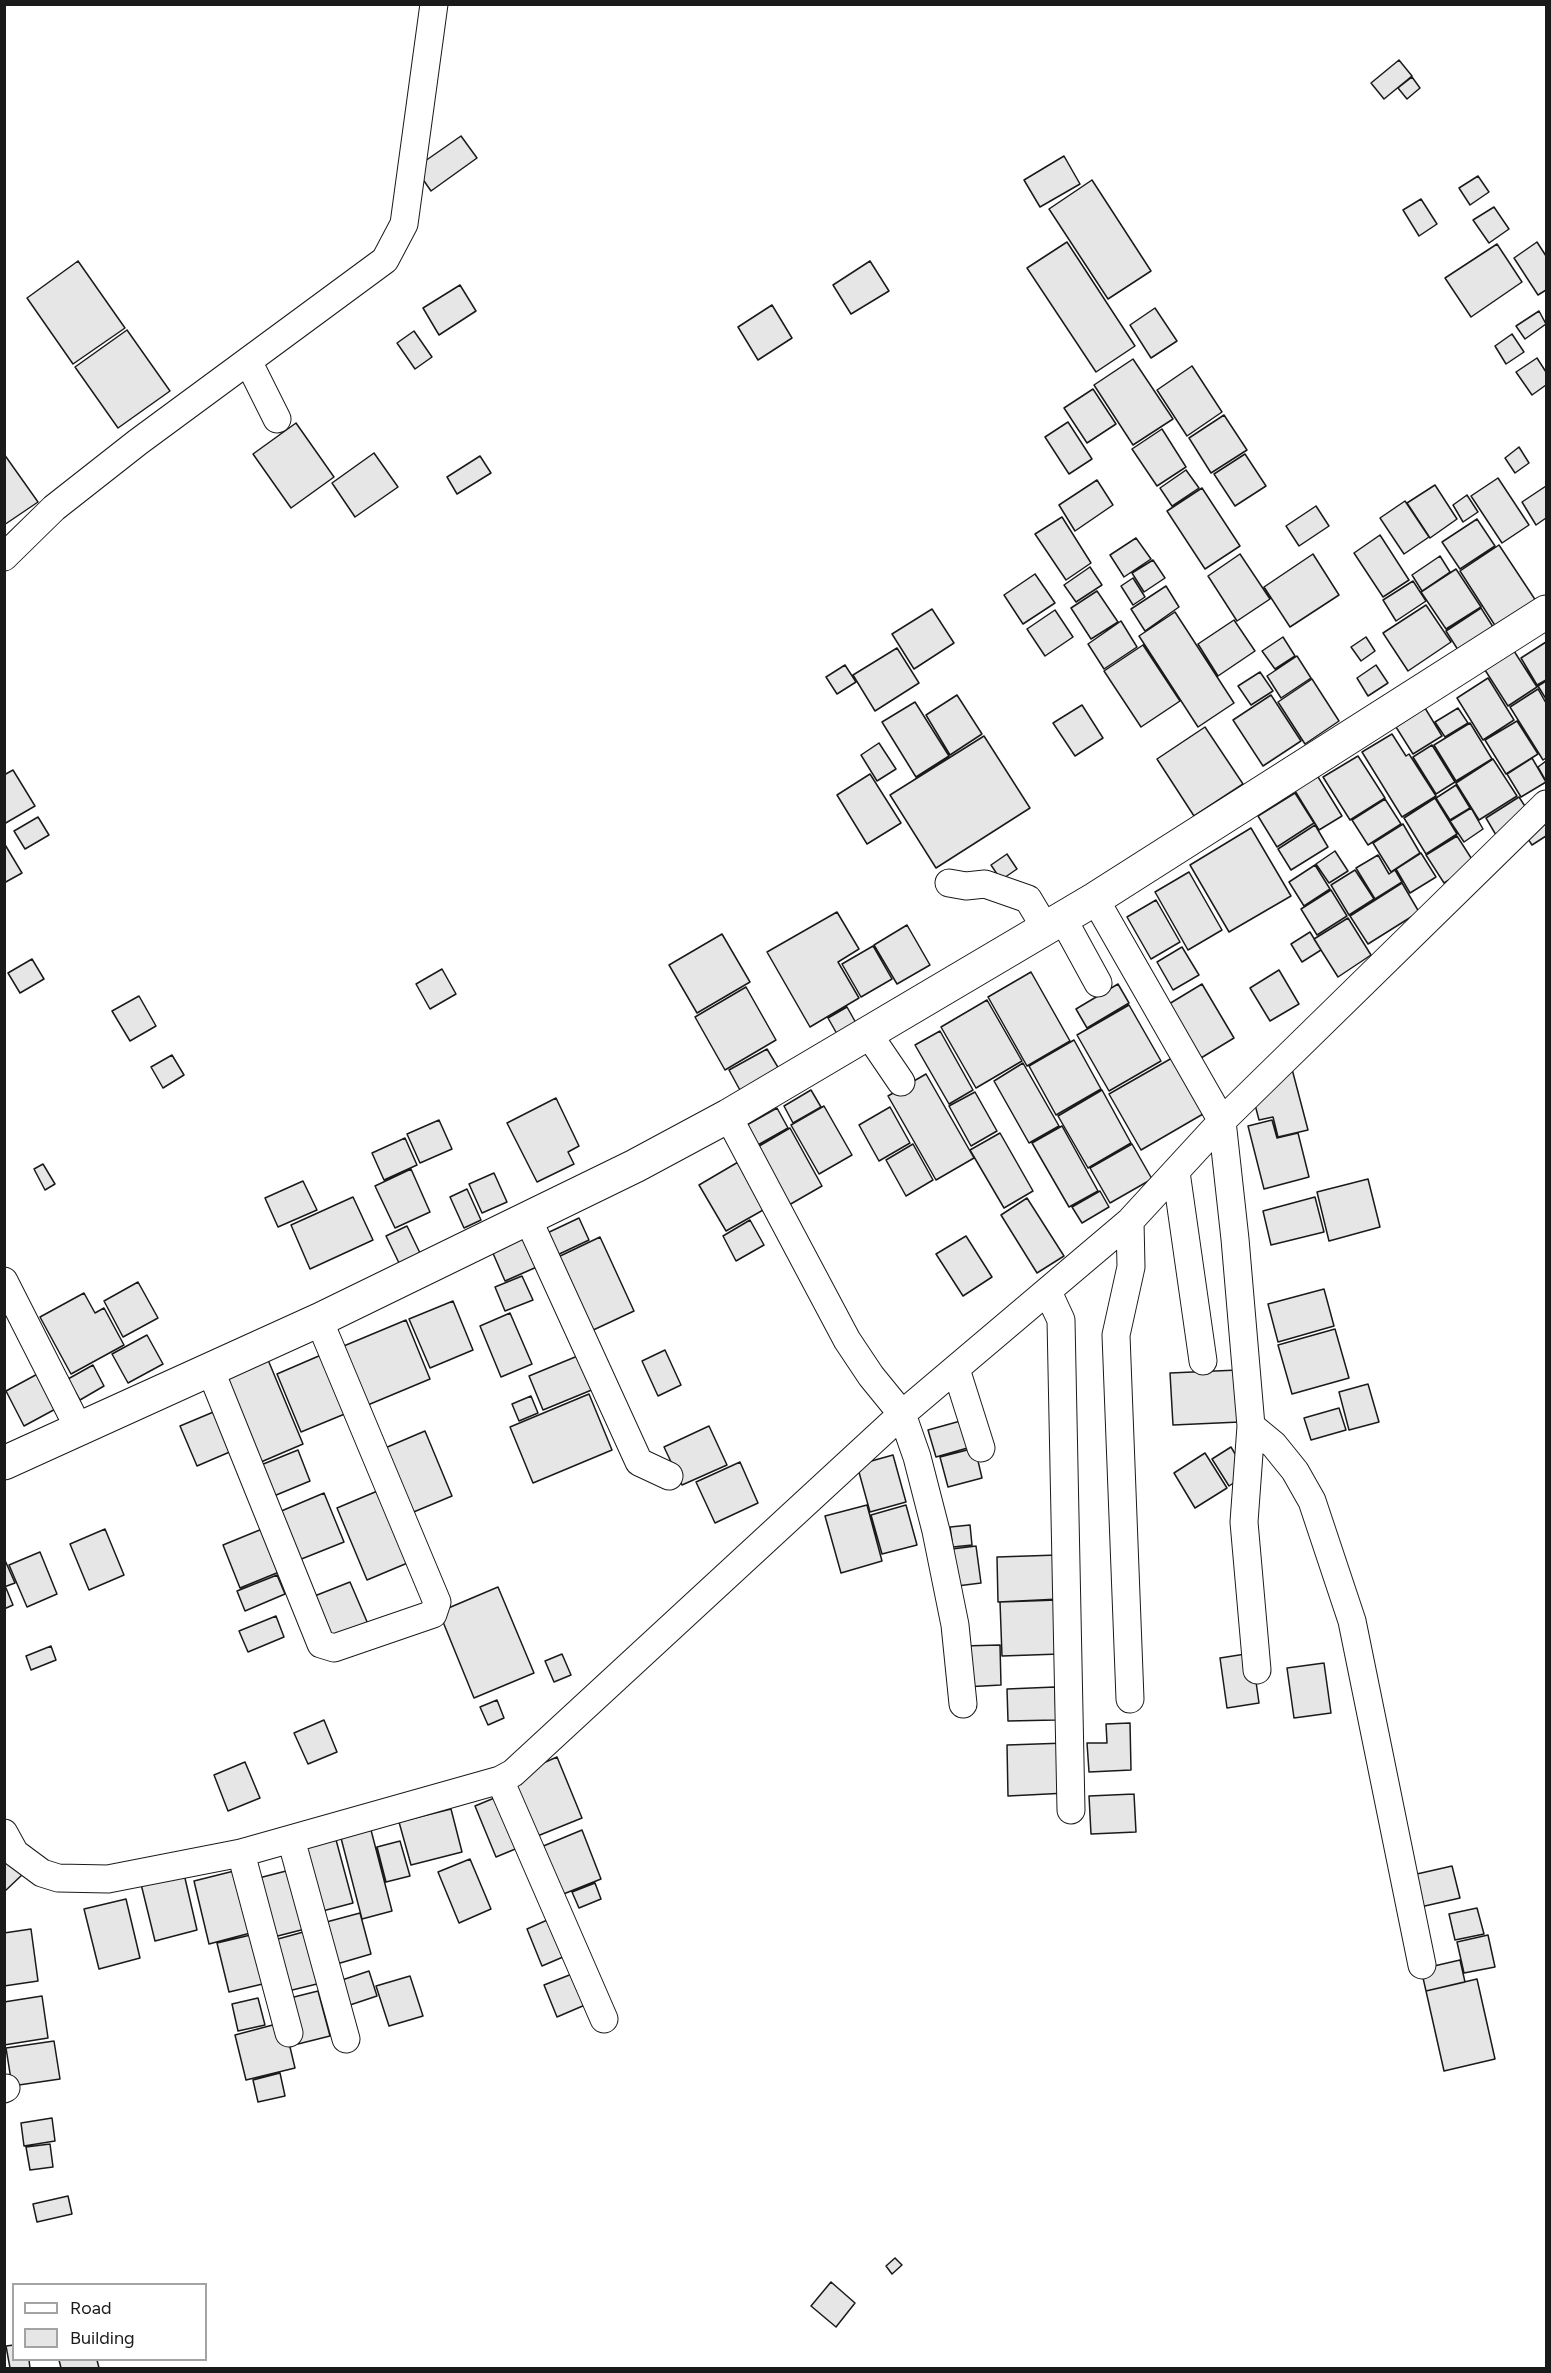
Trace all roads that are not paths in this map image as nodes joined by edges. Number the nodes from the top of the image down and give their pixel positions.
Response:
1 (434, 4) edge
2 (248, 361) junction
3 (277, 419) dead end
4 (4, 557) edge
5 (1546, 612) edge
6 (1546, 804) edge
7 (949, 883) dead end
8 (1095, 899) junction
9 (1054, 924) junction
10 (1098, 983) dead end
11 (869, 1035) junction
12 (901, 1082) dead end
13 (728, 1116) junction
14 (1222, 1121) junction
15 (1176, 1172) junction
16 (528, 1219) junction
17 (1130, 1221) junction
18 (4, 1281) edge
19 (1048, 1292) junction
20 (319, 1320) junction
21 (1203, 1361) dead end
22 (956, 1369) junction
23 (210, 1370) junction
24 (902, 1414) junction
25 (1251, 1426) junction
26 (79, 1429) junction
27 (981, 1448) dead end
28 (4, 1463) edge
29 (669, 1476) dead end
30 (1257, 1670) dead end
31 (1130, 1699) dead end
32 (963, 1704) dead end
33 (500, 1780) junction
34 (1071, 1810) dead end
35 (4, 1833) edge
36 (291, 1839) junction
37 (241, 1853) junction
38 (1422, 1965) dead end
39 (604, 2019) dead end
40 (289, 2033) dead end
41 (346, 2039) dead end

1 - 2 street
2 - 3 street
2 - 4 street
5 - 8 main road
6 - 14 street
7 - 9 street
8 - 9 main road
8 - 14 street
9 - 10 street
9 - 11 main road
11 - 12 street
11 - 13 main road
13 - 16 main road
13 - 24 street
14 - 15 street
14 - 25 street
15 - 17 street
15 - 21 street
16 - 20 main road
16 - 29 street
17 - 19 street
17 - 31 street
18 - 26 street
19 - 22 street
19 - 34 street
20 - 23 main road
20 - 23 street
22 - 24 street
22 - 27 street
23 - 26 main road
24 - 32 street
24 - 33 street
25 - 30 street
25 - 38 street
26 - 28 main road
33 - 36 street
33 - 39 street
35 - 37 street
36 - 37 street
36 - 41 street
37 - 40 street

